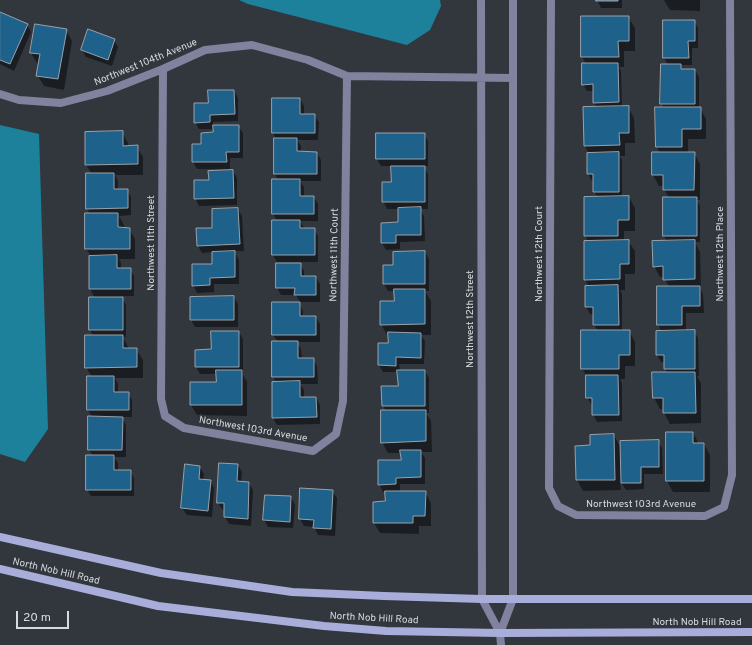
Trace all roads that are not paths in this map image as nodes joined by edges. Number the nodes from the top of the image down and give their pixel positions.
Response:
1 (481, 0) edge
2 (513, 0) edge
3 (551, 0) edge
4 (730, 0) edge
5 (163, 69) junction
6 (347, 76) junction
7 (481, 78) junction
8 (513, 78) junction
9 (0, 94) edge
10 (164, 416) joint
11 (336, 434) joint
12 (558, 506) joint
13 (724, 507) joint
14 (0, 537) edge
15 (0, 569) edge
16 (482, 599) junction
17 (513, 599) junction
18 (752, 599) edge
19 (752, 632) edge
20 (500, 633) junction
21 (501, 645) edge

1 - 7 street, Northwest 12th Street
2 - 8 street, Northwest 12th Street
3 - 12 street, Northwest 12th Court
4 - 13 street, Northwest 12th Place
5 - 6 street, Northwest 104th Avenue
5 - 9 street, Northwest 104th Avenue
5 - 10 street, Northwest 11th Street
6 - 7 street, Northwest 104th Avenue
6 - 11 street, Northwest 11th Court
7 - 8 street, Northwest 104th Avenue
7 - 16 street, Northwest 12th Street
8 - 17 street, Northwest 12th Street
10 - 11 street, Northwest 103rd Avenue
12 - 13 street, Northwest 103rd Avenue
14 - 16 main road
15 - 20 main road, North Nob Hill Road
16 - 17 main road
16 - 20 street, Northwest 12th Street
17 - 18 main road
17 - 20 street, Northwest 12th Street
19 - 20 main road, North Nob Hill Road
20 - 21 street, Northwest 12th Street

